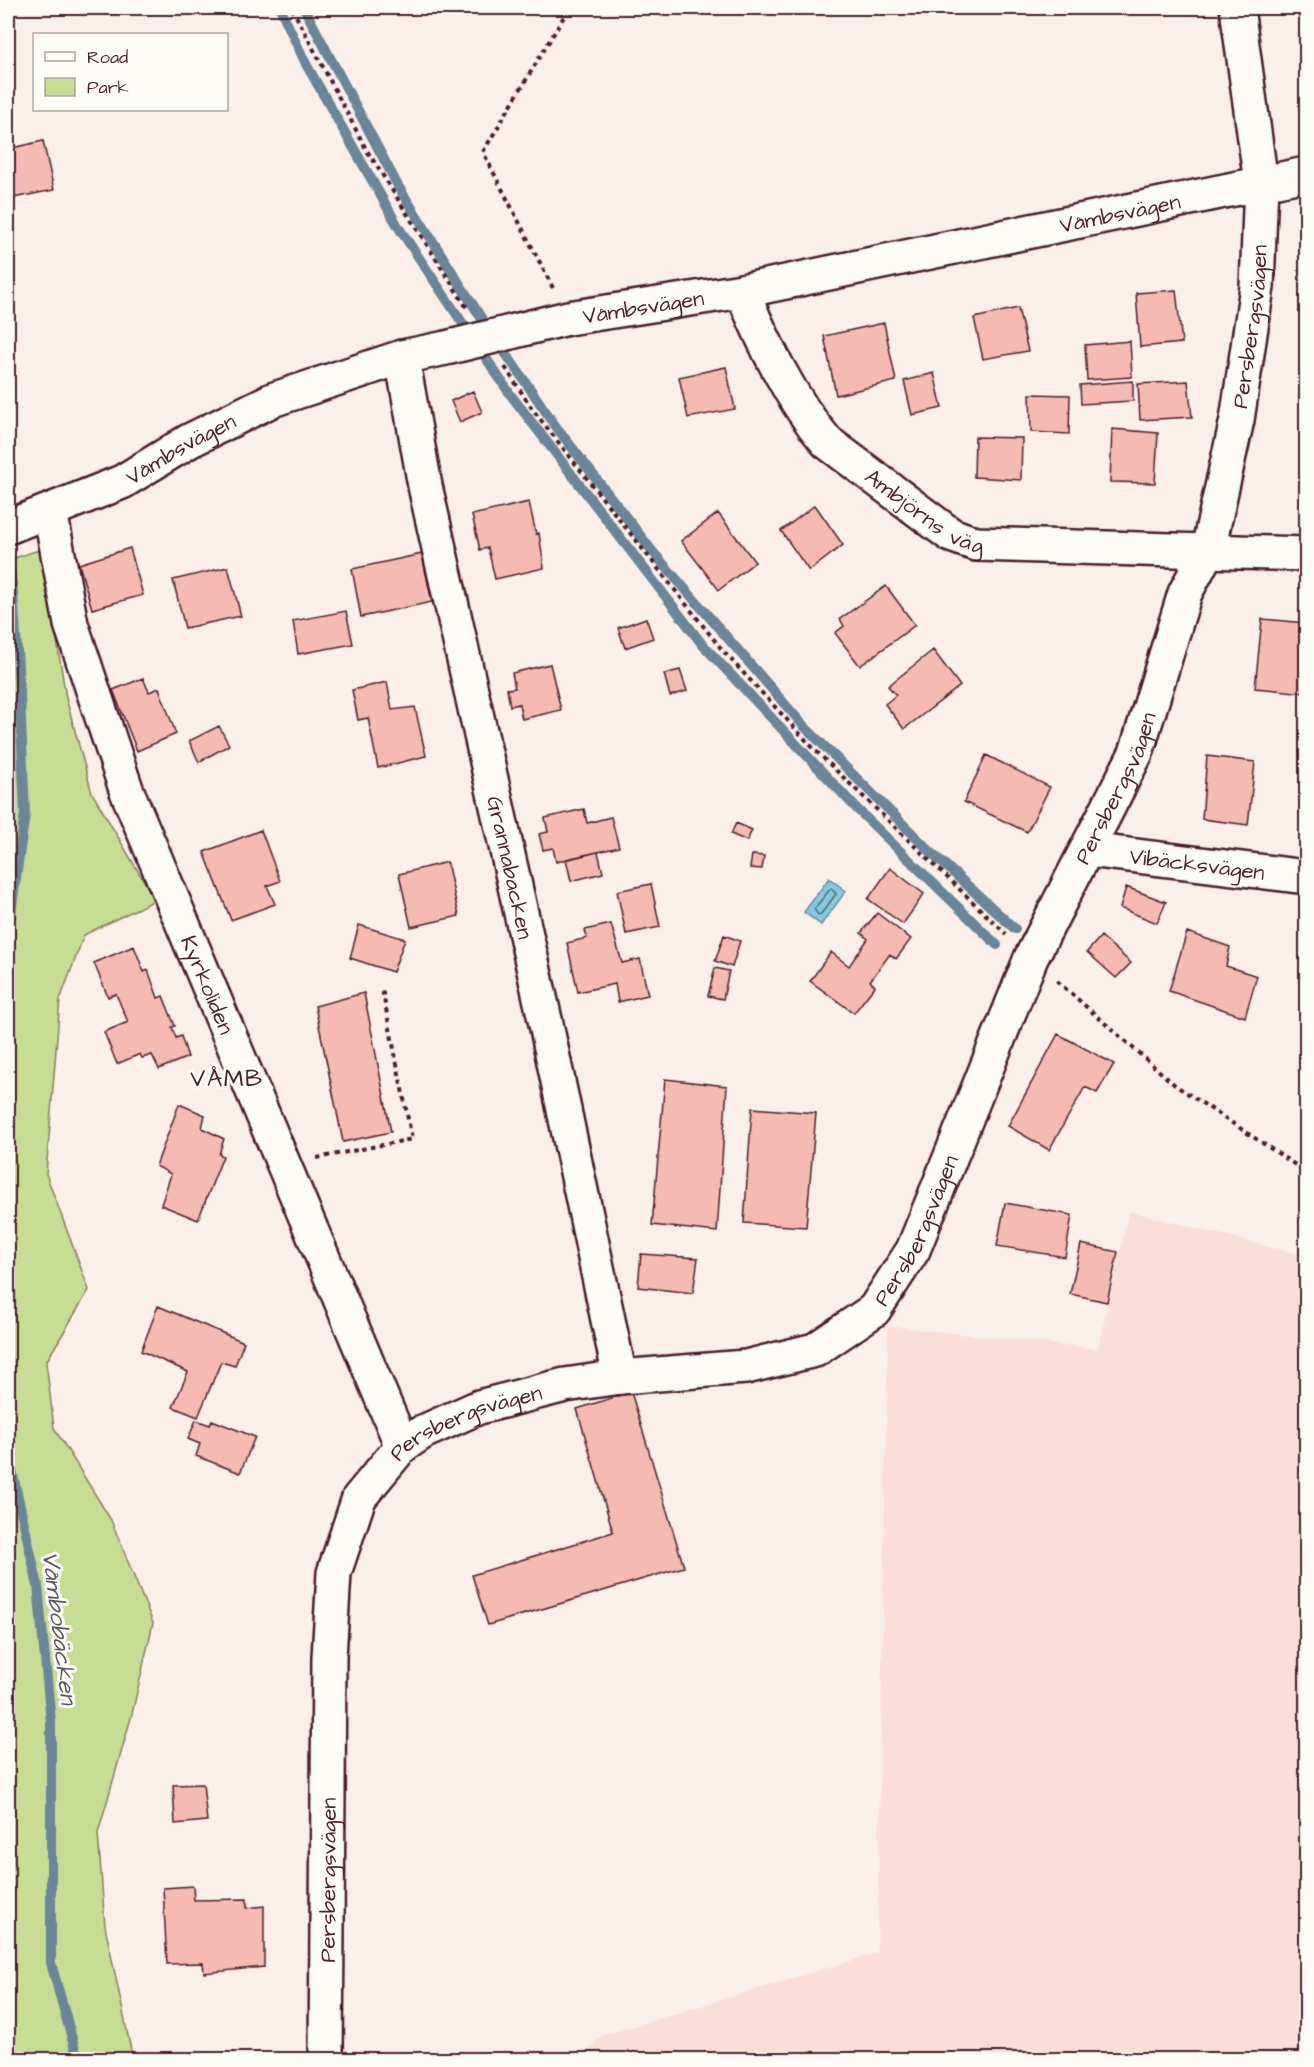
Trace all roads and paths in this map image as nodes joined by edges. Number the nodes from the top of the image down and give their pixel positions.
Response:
1 (292, 8) edge
2 (569, 8) edge
3 (1237, 8) edge
4 (1306, 174) edge
5 (1261, 183) junction
6 (742, 291) junction
7 (471, 316) dead end
8 (568, 318) junction
9 (402, 357) junction
10 (502, 363) dead end
11 (44, 514) junction
12 (8, 527) edge
13 (1208, 550) junction
14 (1306, 554) edge
15 (817, 752) dead end
16 (1088, 850) junction
17 (1306, 877) edge
18 (382, 989) dead end
19 (284, 1164) junction
20 (620, 1377) junction
21 (402, 1446) junction
22 (326, 2060) edge

1 - 7 path
2 - 8 path
3 - 5 street, Persbergsvägen
4 - 5 street, Våmbsvägen
5 - 6 street, Våmbsvägen
5 - 13 street, Persbergsvägen
6 - 8 street, Våmbsvägen
6 - 13 street, Ambjörns väg
8 - 9 street, Våmbsvägen, bridge
9 - 11 street, Våmbsvägen
9 - 20 street, Grannabacken
10 - 15 path
11 - 12 street, Våmbsvägen
11 - 19 street, Kyrkoliden
13 - 14 street, Ambjörns väg
13 - 16 street, Persbergsvägen
16 - 17 street, Vibäcksvägen
16 - 20 street, Persbergsvägen
18 - 19 path
19 - 21 street, Kyrkoliden
20 - 21 street, Persbergsvägen
21 - 22 street, Persbergsvägen

